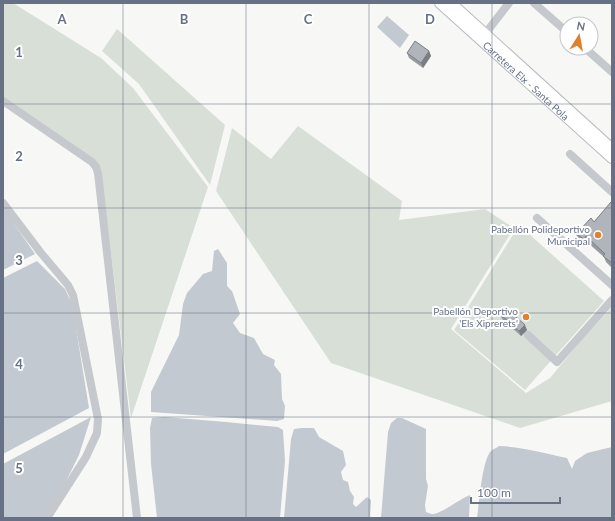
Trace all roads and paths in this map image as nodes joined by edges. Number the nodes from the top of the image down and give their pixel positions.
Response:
1 (440, 3) edge
2 (451, 3) edge
3 (508, 3) edge
4 (534, 3) edge
5 (559, 25) edge
6 (485, 34) junction
7 (594, 56) edge
8 (612, 72) edge
9 (3, 101) edge
10 (612, 148) edge
11 (570, 154) dead end
12 (612, 158) edge
13 (612, 192) edge
14 (3, 202) edge
15 (537, 218) dead end
16 (612, 285) edge
17 (612, 300) edge
18 (528, 335) dead end
19 (47, 518) edge
20 (137, 518) edge

1 - 12 main road, Carretera Elx - Santa Pola
2 - 6 main road, Carretera Elx - Santa Pola
3 - 6 street
4 - 5 street
6 - 10 main road, Carretera Elx - Santa Pola
7 - 8 street
9 - 20 street
11 - 13 street
14 - 19 street
15 - 16 street
17 - 18 street

